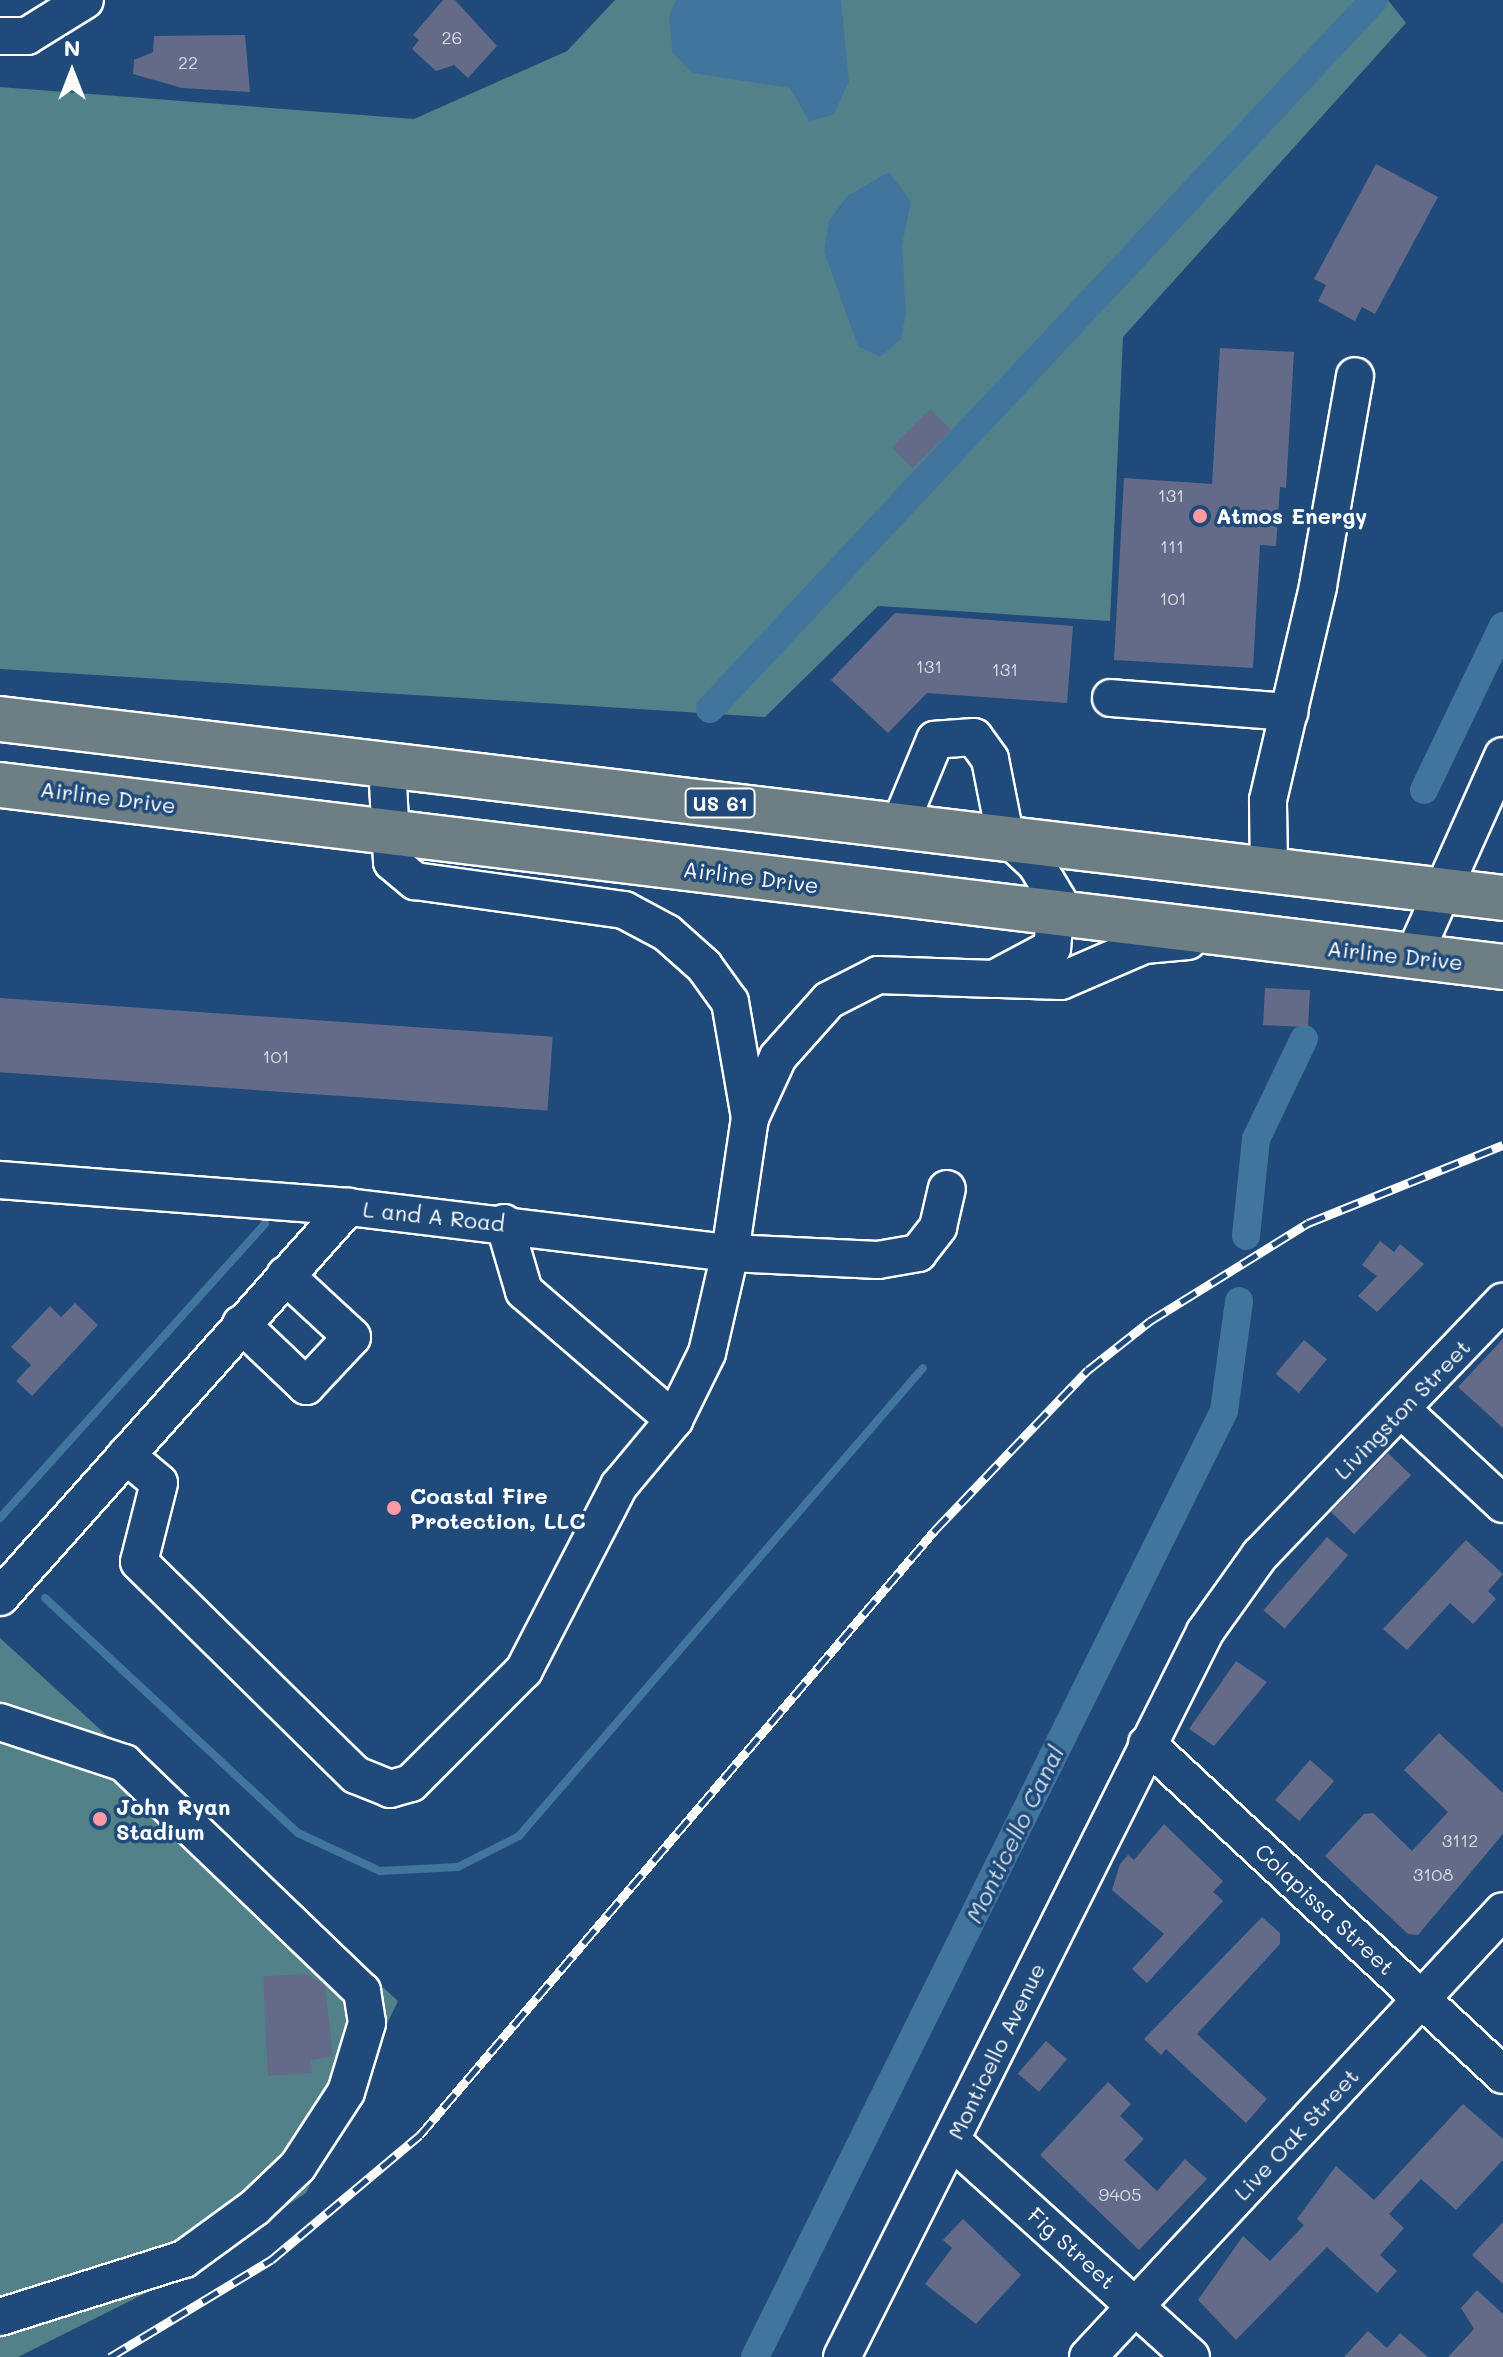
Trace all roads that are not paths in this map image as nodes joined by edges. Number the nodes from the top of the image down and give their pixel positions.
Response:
1 (85, 0) edge
2 (0, 36) edge
3 (1355, 376) dead end
4 (1111, 698) dead end
5 (1289, 712) junction
6 (0, 719) edge
7 (1503, 756) edge
8 (387, 763) junction
9 (0, 785) edge
10 (900, 824) junction
11 (386, 830) junction
12 (1005, 835) junction
13 (1269, 867) junction
14 (1440, 890) junction
15 (1503, 898) edge
16 (1058, 917) junction
17 (1234, 938) junction
18 (1413, 957) junction
19 (1503, 967) edge
20 (994, 979) junction
21 (750, 1118) junction
22 (0, 1180) edge
23 (947, 1189) dead end
24 (348, 1207) junction
25 (504, 1223) junction
26 (730, 1253) junction
27 (285, 1275) junction
28 (1503, 1302) edge
29 (241, 1324) junction
30 (1402, 1410) junction
31 (674, 1420) junction
32 (126, 1455) junction
33 (1503, 1504) edge
34 (0, 1597) edge
35 (0, 1722) edge
36 (1147, 1744) junction
37 (1503, 1911) edge
38 (1422, 1998) junction
39 (1503, 2075) edge
40 (952, 2141) junction
41 (1136, 2305) junction
42 (0, 2317) edge
43 (842, 2357) edge
44 (1088, 2357) edge
45 (1191, 2357) edge

1 - 2 street
3 - 5 street
4 - 5 street
5 - 13 street
6 - 8 highway, US 61
7 - 14 street
8 - 10 highway, US 61
8 - 11 street
9 - 11 highway, Airline Drive
10 - 12 highway, US 61
10 - 12 street
11 - 16 highway, Airline Drive
11 - 21 street
12 - 13 highway, US 61
12 - 16 street
13 - 14 highway, US 61
14 - 15 highway, US 61
14 - 18 street
16 - 17 highway, Airline Drive
16 - 20 street
17 - 18 highway, Airline Drive
17 - 20 street
18 - 19 highway, Airline Drive
20 - 21 street
21 - 26 street
22 - 24 street, L and A Road
23 - 26 street, L and A Road
24 - 25 street, L and A Road
24 - 27 street
25 - 26 street, L and A Road
25 - 31 street
26 - 31 street
27 - 29 street
27 - 29 street
28 - 30 street, Livingston Street
29 - 32 street
30 - 33 street
30 - 36 street, Livingston Street
31 - 32 street
32 - 34 street
35 - 42 street
36 - 38 street, Colapissa Street
36 - 40 street, Monticello Avenue
37 - 38 street, Live Oak Street
38 - 39 street, Colapissa Street
38 - 41 street, Live Oak Street
40 - 41 street, Fig Street
40 - 43 street, Monticello Avenue
41 - 44 street, Live Oak Street
41 - 45 street, Fig Street

